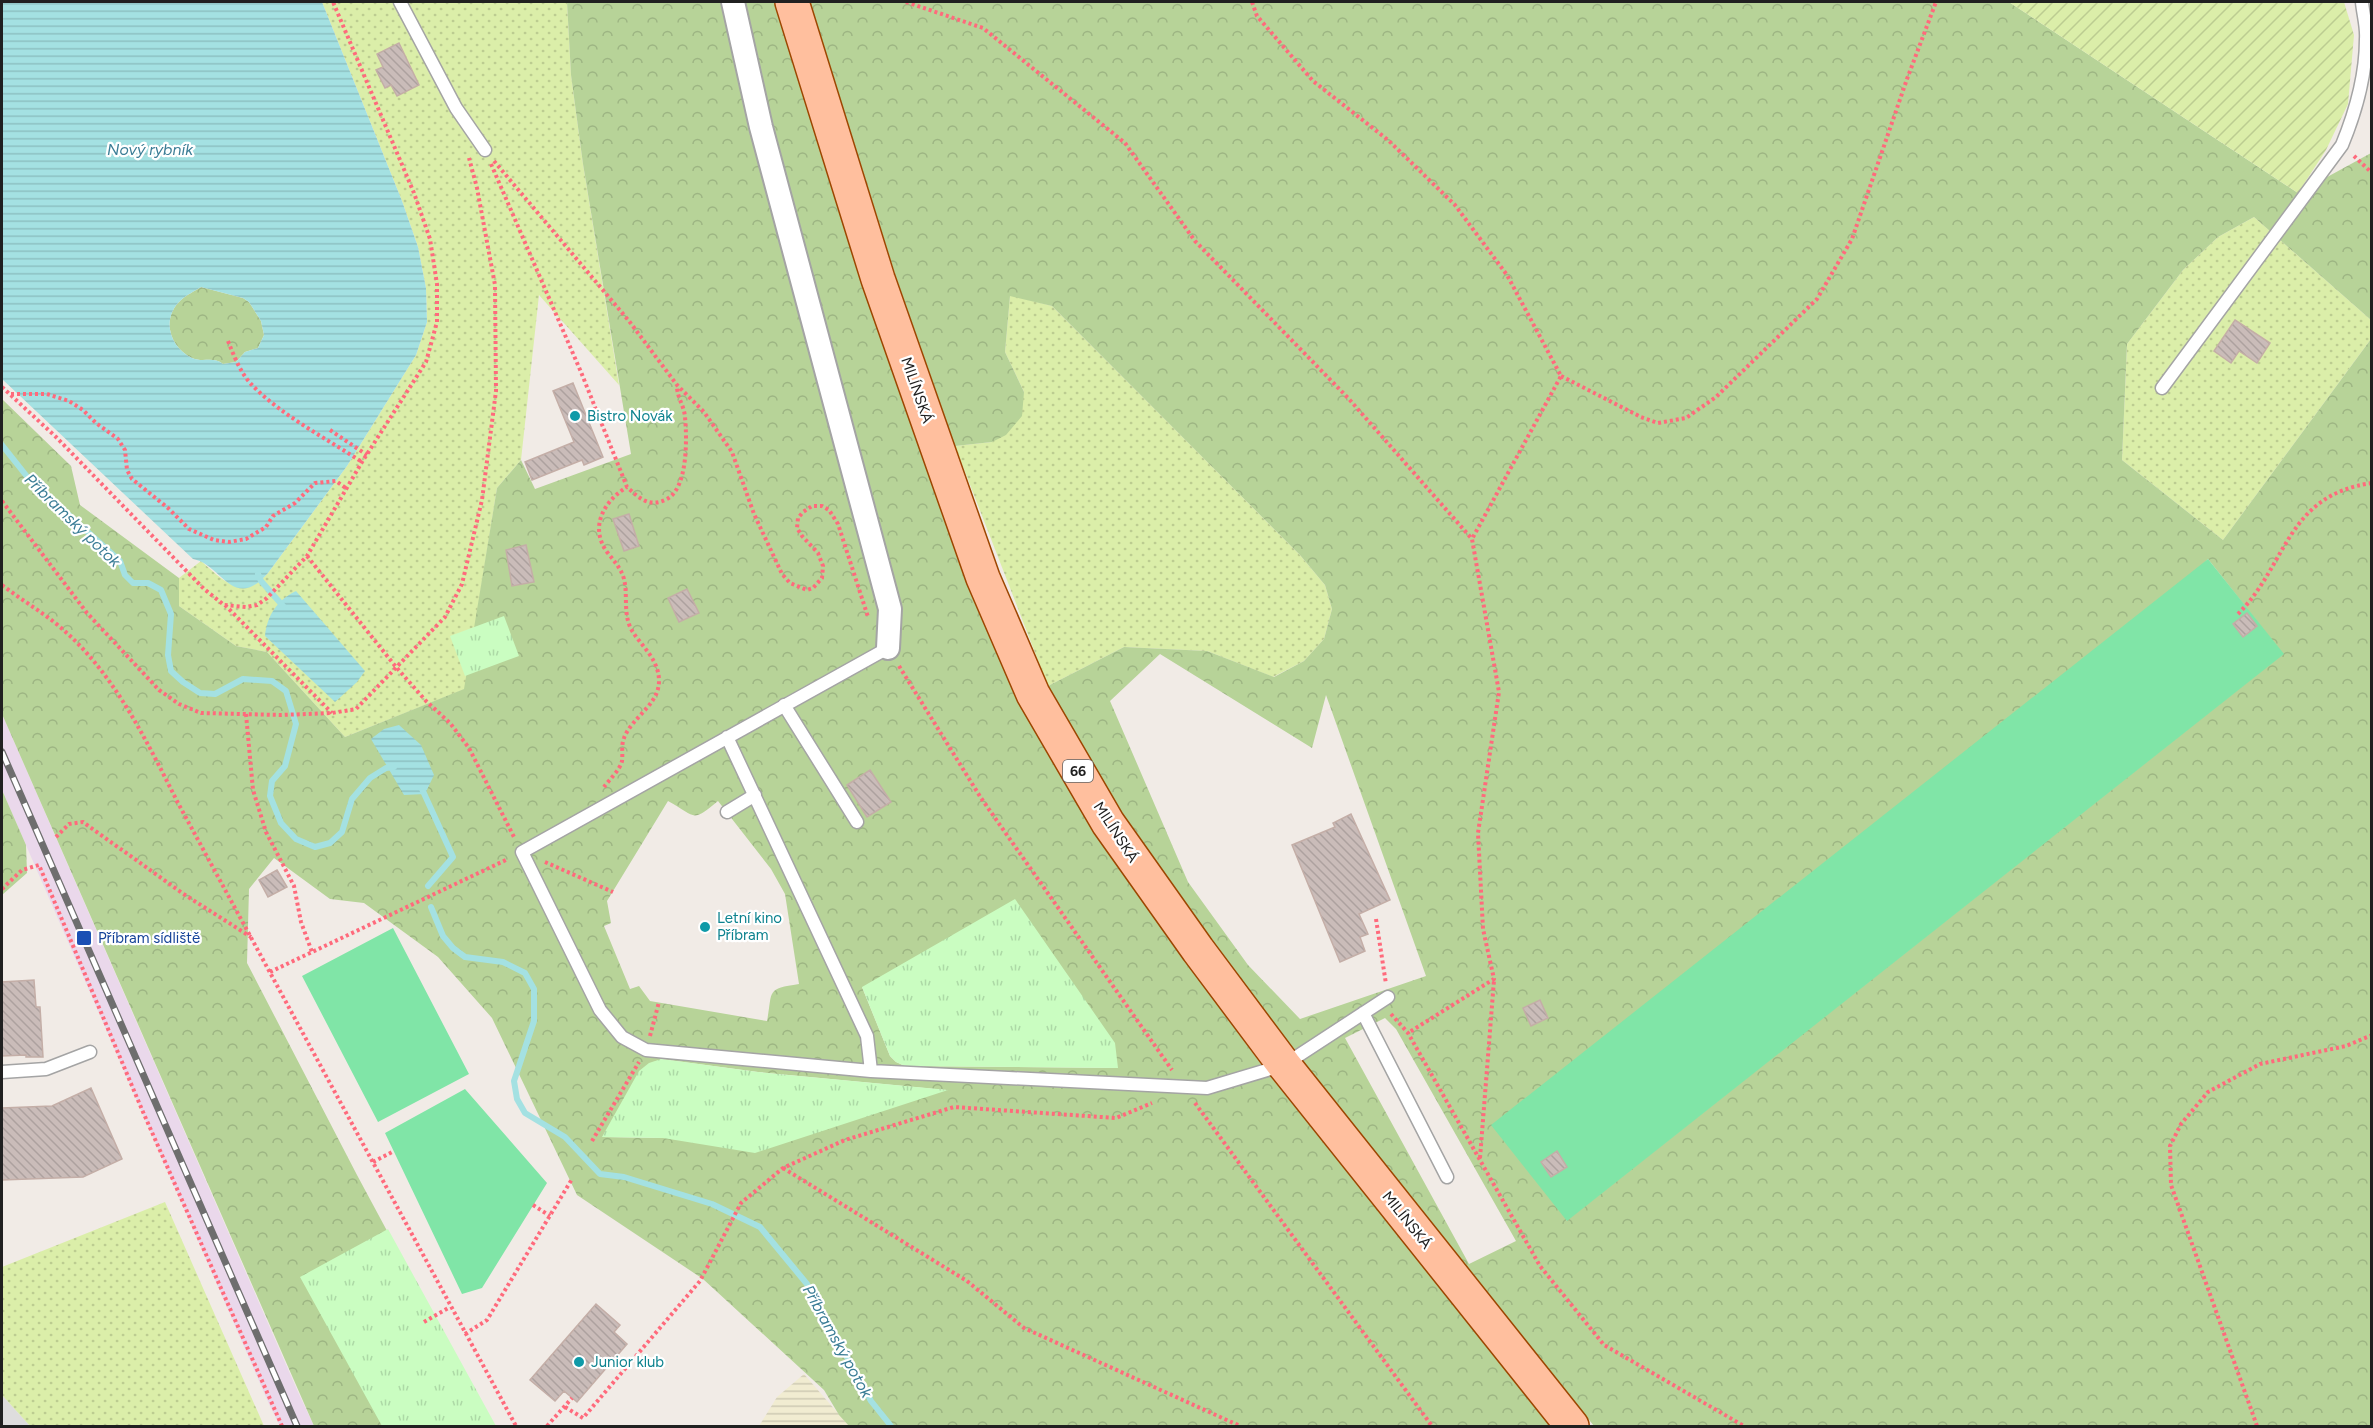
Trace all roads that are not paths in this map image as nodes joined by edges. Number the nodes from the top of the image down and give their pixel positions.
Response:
1 (400, 2) edge
2 (733, 2) edge
3 (792, 2) edge
4 (2362, 2) edge
5 (485, 150) road end
6 (2162, 388) dead end
7 (888, 648) joint
8 (784, 705) junction
9 (727, 737) junction
10 (755, 795) junction
11 (727, 812) dead end
12 (857, 822) dead end
13 (1384, 1000) road end
14 (1363, 1013) junction
15 (90, 1052) dead end
16 (1284, 1065) junction
17 (871, 1071) junction
18 (2, 1072) edge
19 (1447, 1177) dead end
20 (1572, 1426) edge

1 - 5 lane
2 - 7 street
3 - 16 main road, MILÍNSKÁ / 66
4 - 6 lane
7 - 8 lane
8 - 9 lane
8 - 12 lane
9 - 10 lane
9 - 17 lane
10 - 11 lane
10 - 17 lane
13 - 14 lane
14 - 16 lane
14 - 19 lane
15 - 18 lane
16 - 17 lane
16 - 20 main road, MILÍNSKÁ / 66

